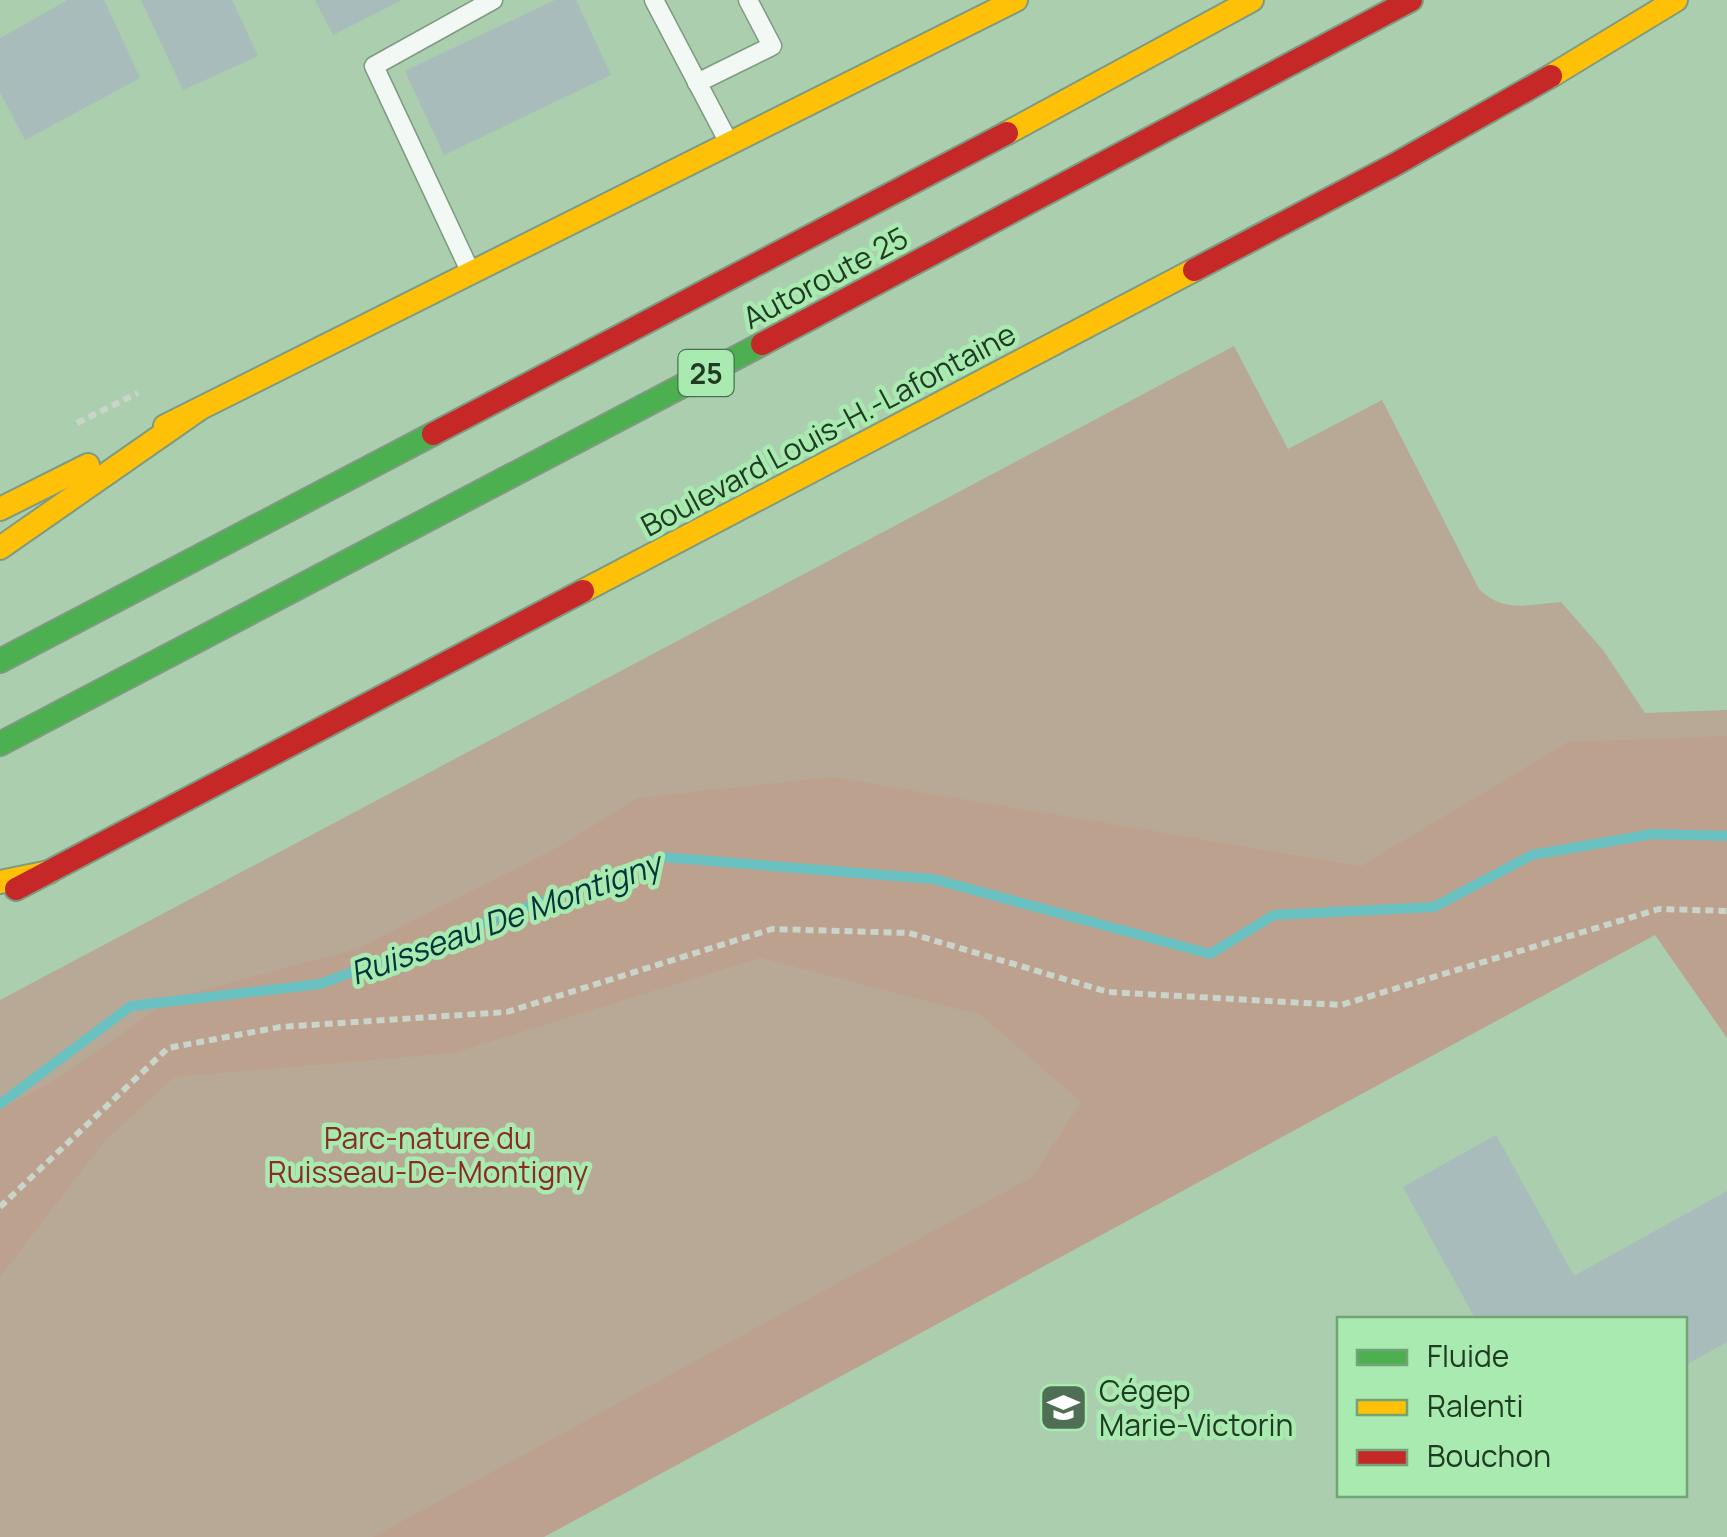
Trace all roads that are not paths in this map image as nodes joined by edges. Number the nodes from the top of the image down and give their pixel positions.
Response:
1 (493, 0) edge
2 (654, 0) edge
3 (748, 0) edge
4 (1016, 0) edge
5 (1252, 0) edge
6 (1411, 0) edge
7 (1676, 0) edge
8 (697, 83) junction
9 (730, 144) junction
10 (472, 273) junction
11 (198, 410) junction
12 (0, 509) edge
13 (0, 548) edge
14 (0, 661) edge
15 (0, 744) edge
16 (49, 872) junction
17 (0, 882) edge
18 (0, 898) edge

1 - 10 lane
2 - 8 lane
3 - 8 lane
4 - 9 main road
5 - 14 main road, Autoroute 25 / 25
6 - 15 main road, Autoroute 25 / 25
7 - 16 main road, Boulevard Louis-H.-Lafontaine
8 - 9 lane
9 - 10 main road
10 - 11 main road
11 - 12 main road
11 - 13 main road
16 - 17 main road
16 - 18 main road, Boulevard Louis-H.-Lafontaine

